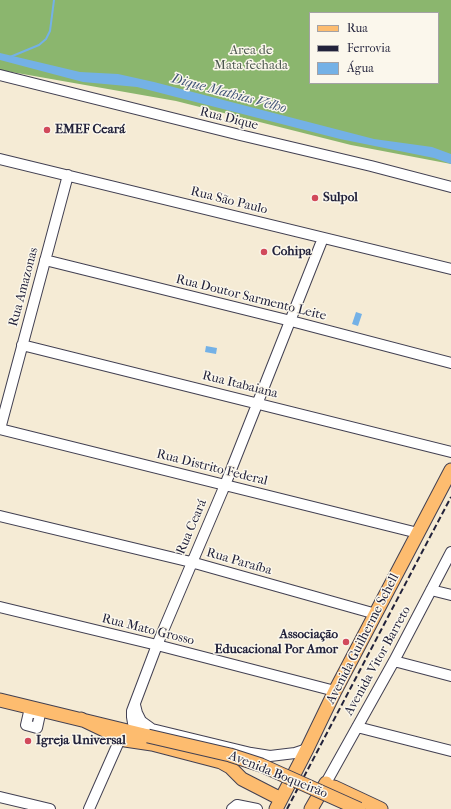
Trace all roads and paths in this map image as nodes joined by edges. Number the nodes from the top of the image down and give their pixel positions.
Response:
1 (0, 75) edge
2 (0, 159) edge
3 (68, 175) junction
4 (451, 187) edge
5 (323, 238) junction
6 (45, 260) junction
7 (451, 269) edge
8 (291, 321) junction
9 (22, 344) junction
10 (451, 363) edge
11 (257, 403) junction
12 (0, 429) edge
13 (451, 452) edge
14 (451, 470) edge
15 (225, 485) junction
16 (0, 516) edge
17 (418, 533) junction
18 (451, 552) edge
19 (191, 562) junction
20 (431, 590) junction
21 (451, 595) edge
22 (0, 607) edge
23 (376, 614) junction
24 (157, 645) junction
25 (394, 661) junction
26 (451, 676) edge
27 (335, 691) junction
28 (0, 700) edge
29 (135, 704) junction
30 (81, 719) junction
31 (357, 727) junction
32 (144, 735) junction
33 (120, 739) junction
34 (307, 749) junction
35 (451, 752) edge
36 (328, 784) junction
37 (0, 797) edge
38 (279, 804) edge
39 (245, 808) edge
40 (50, 809) edge
41 (89, 809) edge
42 (232, 809) edge
43 (256, 809) edge
44 (311, 809) edge
45 (359, 809) edge
46 (381, 809) edge

1 - 4 street, Rua Dique
2 - 3 street, Rua São Paulo
3 - 5 street, Rua São Paulo
3 - 6 street, Rua Amazonas
5 - 7 street, Rua São Paulo
5 - 8 street, Rua Ceará
6 - 8 street, Rua Doutor Sarmento Leite
6 - 9 street, Rua Amazonas
8 - 10 street, Rua Doutor Sarmento Leite
8 - 11 street, Rua Ceará
9 - 11 street, Rua Itabaiana
9 - 12 street, Rua Amazonas
11 - 13 street, Rua Itabaiana
11 - 15 street, Rua Ceará
12 - 15 street, Rua Distrito Federal
14 - 17 main road, Avenida Guilherme Schell
15 - 17 street, Rua Distrito Federal
15 - 19 street, Rua Ceará
16 - 19 street, Rua Paraíba
17 - 23 main road, Avenida Guilherme Schell
18 - 20 street, Avenida Vitor Barreto
19 - 23 street, Rua Paraíba
19 - 24 street, Rua Ceará
20 - 21 street
20 - 25 street, Avenida Vitor Barreto
22 - 24 street, Rua Mato Grosso
23 - 27 main road, Avenida Guilherme Schell
24 - 27 street, Rua Mato Grosso
24 - 29 street, Rua Ceará
25 - 26 street
25 - 31 street, Avenida Vitor Barreto
27 - 34 main road, Avenida Guilherme Schell
28 - 30 main road
29 - 32 street, Rua Ceará
29 - 34 street
30 - 32 main road, Avenida Boqueirão
30 - 33 main road
31 - 35 street
31 - 36 street, Avenida Vitor Barreto
32 - 33 street
32 - 45 main road, Avenida Boqueirão, bridge
33 - 38 main road
33 - 41 street
34 - 38 main road, Avenida Guilherme Schell
36 - 44 main road
36 - 46 main road
37 - 40 street
39 - 42 street
39 - 43 street

